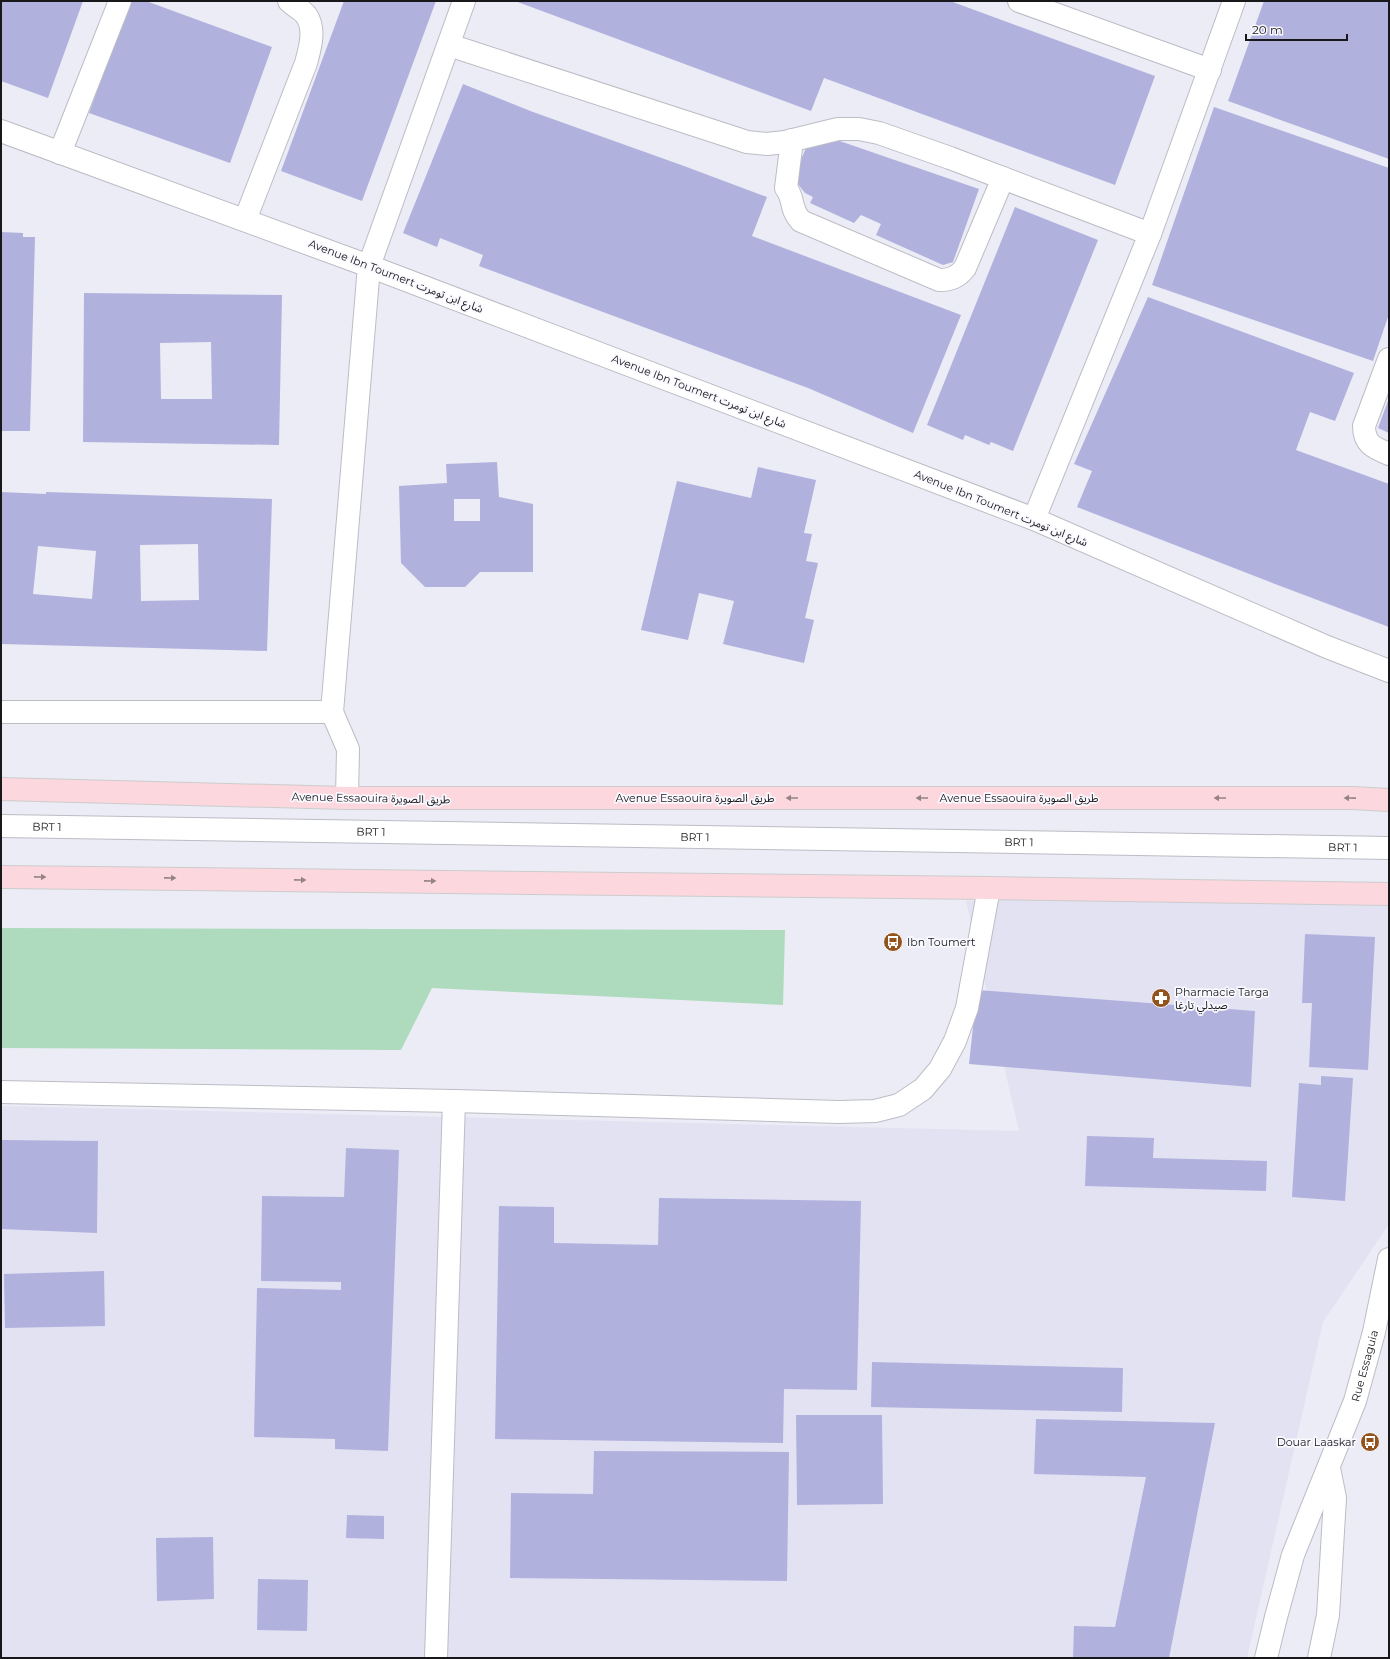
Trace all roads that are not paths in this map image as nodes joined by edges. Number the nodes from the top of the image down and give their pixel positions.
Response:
1 (120, 1) edge
2 (289, 1) edge
3 (464, 1) edge
4 (1019, 1) edge
5 (1234, 1) edge
6 (449, 45) junction
7 (1210, 70) junction
8 (1, 131) edge
9 (792, 140) junction
10 (60, 153) junction
11 (1003, 178) junction
12 (246, 220) junction
13 (1150, 234) junction
14 (370, 266) junction
15 (1389, 359) edge
16 (1389, 454) edge
17 (1034, 518) junction
18 (1389, 671) edge
19 (1, 712) edge
20 (332, 712) junction
21 (1, 789) edge
22 (347, 798) junction
23 (1389, 800) edge
24 (1, 826) edge
25 (1389, 848) edge
26 (1, 876) edge
27 (989, 888) junction
28 (1389, 894) edge
29 (1, 1092) edge
30 (454, 1101) junction
31 (1389, 1259) edge
32 (1328, 1468) junction
33 (436, 1658) edge
34 (1266, 1658) edge
35 (1319, 1658) edge

1 - 10 street
2 - 12 street
3 - 6 street
4 - 7 street
5 - 7 street
6 - 9 street
6 - 14 street
7 - 13 street
8 - 10 street, Avenue Ibn Toumert شارع ابن تومرت
9 - 11 street
9 - 11 street
10 - 12 street, Avenue Ibn Toumert شارع ابن تومرت
11 - 13 street
12 - 14 street, Avenue Ibn Toumert شارع ابن تومرت
13 - 17 street
14 - 17 street, Avenue Ibn Toumert شارع ابن تومرت
14 - 20 street
15 - 16 street
17 - 18 street, Avenue Ibn Toumert شارع ابن تومرت
19 - 20 street
20 - 22 street
21 - 22 main road, Avenue Essaouira طريق الصويرة
23 -> 22 main road, Avenue Essaouira طريق الصويرة
24 - 25 street, BRT 1
26 -> 27 main road
27 - 28 main road
27 - 30 street
29 - 30 street
30 - 33 street
31 - 32 street, Rue Essaguia
32 - 34 street, Rue Essaguia
32 - 35 street

